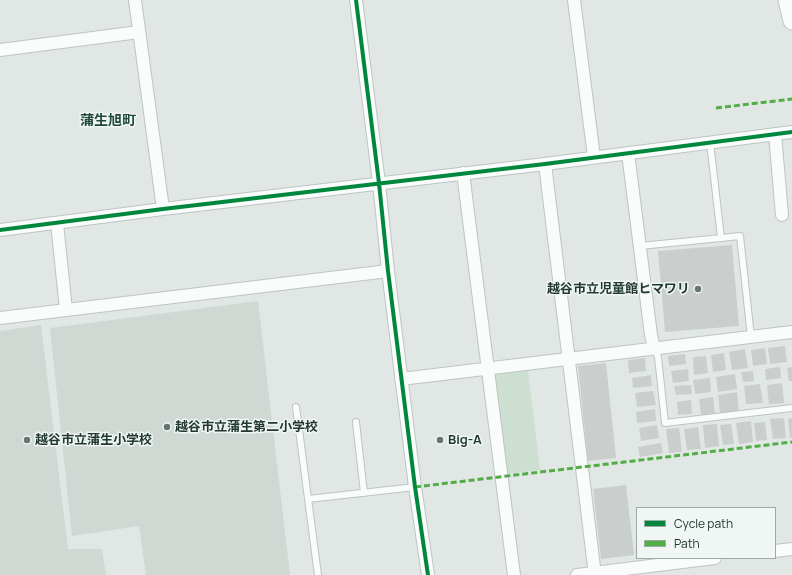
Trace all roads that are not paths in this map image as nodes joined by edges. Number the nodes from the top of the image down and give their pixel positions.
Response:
1 (135, 0) edge
2 (356, 0) edge
3 (574, 0) edge
4 (787, 0) edge
5 (792, 21) edge
6 (139, 32) junction
7 (0, 50) edge
8 (792, 132) edge
9 (775, 134) junction
10 (710, 142) junction
11 (628, 152) junction
12 (594, 157) junction
13 (545, 164) junction
14 (463, 173) junction
15 (379, 183) junction
16 (163, 209) junction
17 (782, 215) dead end
18 (57, 223) junction
19 (0, 230) edge
20 (721, 238) junction
21 (640, 246) junction
22 (388, 271) junction
23 (66, 310) junction
24 (0, 318) edge
25 (792, 332) edge
26 (751, 337) junction
27 (654, 348) junction
28 (569, 358) junction
29 (489, 369) junction
30 (401, 378) junction
31 (296, 407) dead end
32 (792, 408) edge
33 (356, 422) dead end
34 (415, 487) junction
35 (364, 493) junction
36 (308, 499) junction
37 (792, 549) edge
38 (776, 551) edge
39 (708, 559) edge
40 (595, 574) edge
41 (318, 575) edge
42 (428, 575) edge
43 (514, 575) edge
44 (577, 575) edge

1 - 6 street
2 - 15 street
3 - 12 street
4 - 5 main road
6 - 7 street
6 - 16 street
8 - 9 street
9 - 10 street
9 - 17 street
10 - 11 street
10 - 20 lane
11 - 12 street
11 - 21 street
12 - 13 street
13 - 14 street
13 - 28 street
14 - 15 street
14 - 29 street
15 - 16 street
15 - 22 street
16 - 18 street
18 - 19 street
18 - 23 street
20 - 21 lane
20 - 26 lane
21 - 27 street
22 - 23 street
22 - 30 street
23 - 24 street
25 - 26 street
26 - 27 street
27 - 28 street
27 - 32 lane
28 - 29 street
28 - 40 street
29 - 30 street
29 - 43 street
30 - 34 street
31 - 36 lane
33 - 35 lane
34 - 35 lane
34 - 42 street
35 - 36 lane
36 - 41 lane
37 - 38 street
39 - 40 street
40 - 44 street

